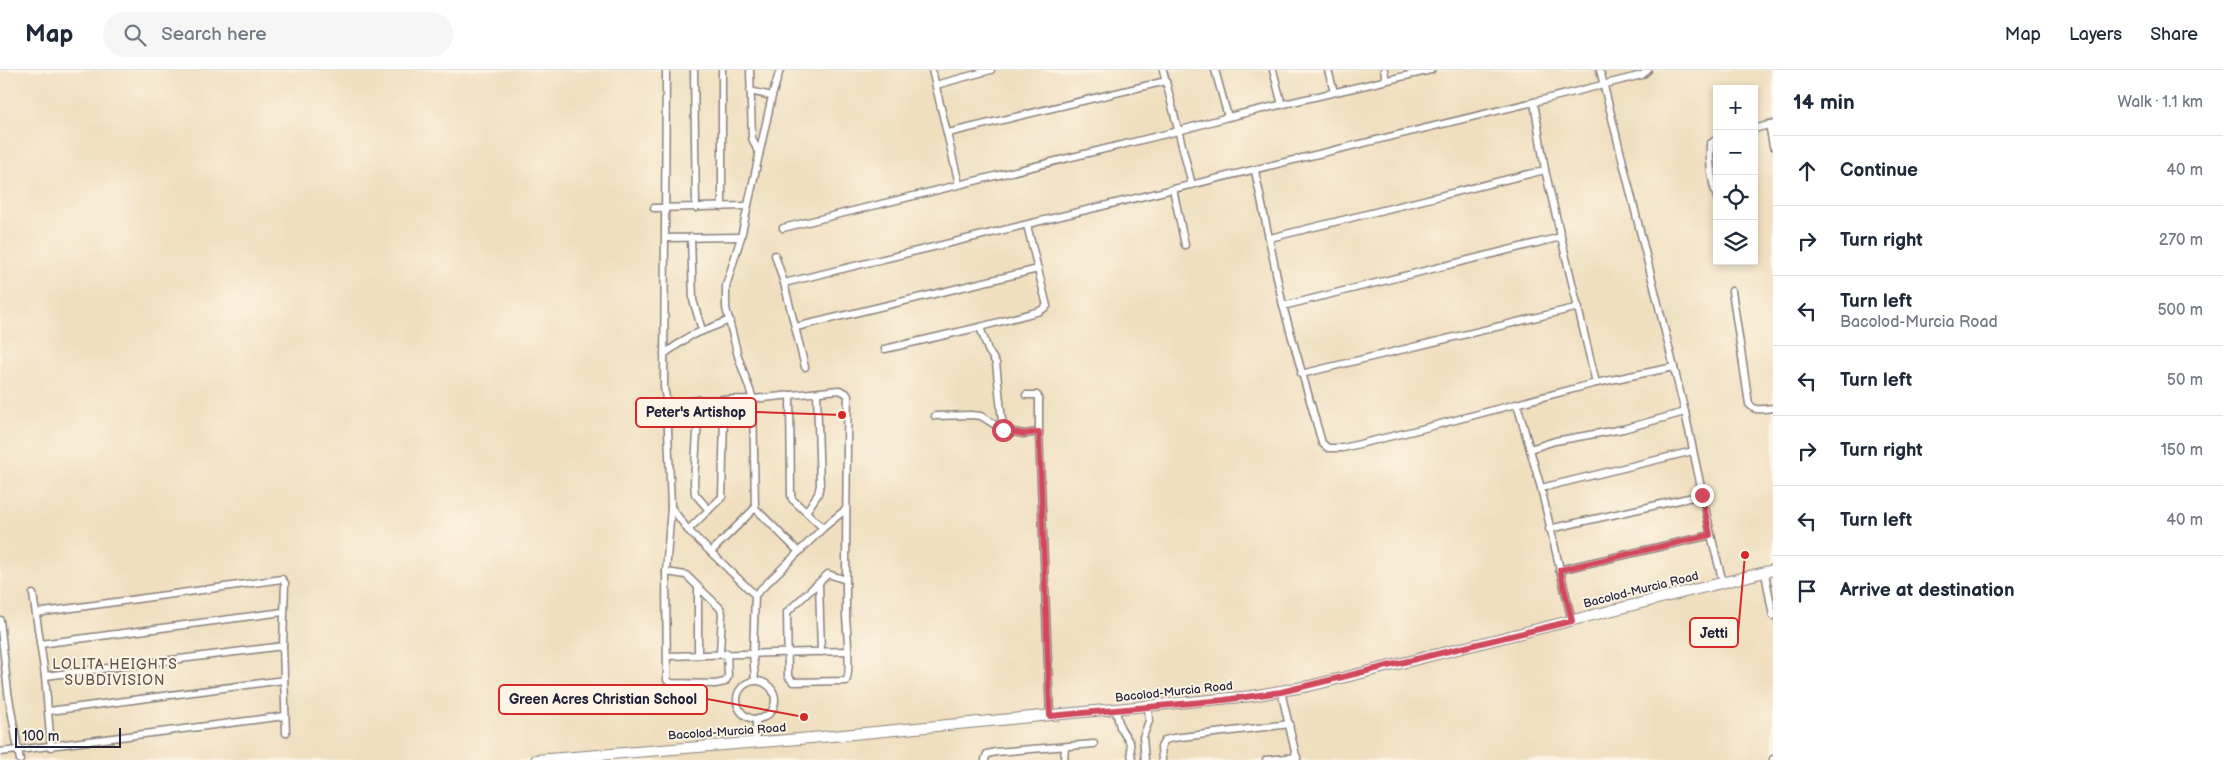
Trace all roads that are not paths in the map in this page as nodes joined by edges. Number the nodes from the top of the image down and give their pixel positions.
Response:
1 (666, 70) edge
2 (694, 70) edge
3 (722, 70) edge
4 (750, 70) edge
5 (780, 70) edge
6 (932, 70) edge
7 (991, 70) edge
8 (1163, 70) edge
9 (1215, 70) edge
10 (1274, 70) edge
11 (1328, 70) edge
12 (1384, 70) edge
13 (1431, 70) edge
14 (1600, 70) edge
15 (1648, 70) edge
16 (1166, 80) junction
17 (1386, 80) junction
18 (936, 84) junction
19 (1604, 84) junction
20 (750, 91) junction
21 (1334, 92) junction
22 (772, 96) junction
23 (1534, 102) junction
24 (1282, 105) junction
25 (1228, 117) junction
26 (1771, 124) edge
27 (1758, 128) edge
28 (1178, 131) junction
29 (948, 133) junction
30 (1713, 142) edge
31 (1773, 146) edge
32 (759, 154) junction
33 (1545, 170) junction
34 (1255, 171) junction
35 (1713, 182) edge
36 (959, 184) junction
37 (1192, 184) junction
38 (1172, 189) junction
39 (747, 206) junction
40 (722, 207) junction
41 (654, 208) dead end
42 (696, 208) junction
43 (666, 209) junction
44 (1027, 225) junction
45 (783, 228) dead end
46 (691, 237) junction
47 (1562, 237) junction
48 (666, 238) junction
49 (740, 238) junction
50 (1270, 238) junction
51 (1186, 244) dead end
52 (775, 255) dead end
53 (1038, 269) junction
54 (784, 283) junction
55 (1732, 290) dead end
56 (1284, 306) junction
57 (1579, 307) junction
58 (730, 320) junction
59 (796, 327) junction
60 (980, 327) junction
61 (702, 330) junction
62 (885, 348) dead end
63 (664, 354) junction
64 (1674, 366) junction
65 (805, 367) dead end
66 (1301, 374) junction
67 (1596, 383) junction
68 (817, 393) junction
69 (790, 395) junction
70 (1026, 395) dead end
71 (722, 399) junction
72 (753, 399) junction
73 (699, 400) junction
74 (667, 404) junction
75 (1518, 404) junction
76 (1773, 408) edge
77 (1685, 412) junction
78 (935, 416) dead end
79 (1003, 430) junction
80 (1039, 432) junction
81 (1530, 448) junction
82 (1693, 451) junction
83 (1541, 488) junction
84 (1702, 495) junction
85 (671, 507) junction
86 (755, 508) junction
87 (709, 510) junction
88 (845, 510) junction
89 (806, 512) junction
90 (823, 528) junction
91 (1549, 529) junction
92 (688, 530) junction
93 (1710, 535) junction
94 (711, 552) junction
95 (799, 552) junction
96 (1560, 570) junction
97 (666, 572) junction
98 (1769, 572) edge
99 (846, 580) junction
100 (819, 583) junction
101 (1723, 583) junction
102 (698, 587) junction
103 (33, 594) dead end
104 (755, 595) junction
105 (283, 612) junction
106 (36, 613) junction
107 (1773, 616) edge
108 (0, 620) edge
109 (1572, 621) junction
110 (40, 644) junction
111 (283, 646) junction
112 (847, 651) junction
113 (788, 652) junction
114 (821, 652) junction
115 (753, 653) junction
116 (724, 654) junction
117 (698, 655) junction
118 (667, 656) junction
119 (45, 676) junction
120 (284, 680) junction
121 (755, 680) junction
122 (1281, 692) junction
123 (1148, 708) junction
124 (1116, 710) junction
125 (49, 711) junction
126 (285, 716) junction
127 (1050, 716) junction
128 (756, 720) junction
129 (1290, 724) junction
130 (286, 733) dead end
131 (756, 742) junction
132 (1094, 744) dead end
133 (51, 747) junction
134 (1066, 747) junction
135 (18, 750) junction
136 (0, 752) edge
137 (1297, 759) edge
138 (20, 760) edge
139 (536, 760) edge
140 (985, 760) edge
141 (1064, 760) edge
142 (1132, 760) edge
143 (1145, 760) edge
144 (1162, 760) edge
145 (1266, 760) edge

1 - 43 street
2 - 42 street
3 - 40 street
4 - 20 street
5 - 22 street
6 - 18 street
7 - 18 street
8 - 16 street
9 - 25 street
10 - 24 street
11 - 21 street
12 - 17 street
13 - 17 street
14 - 19 street
15 - 19 street
16 - 28 street
16 - 29 street
17 - 21 street
18 - 29 street
19 - 23 street
19 - 64 street
20 - 22 street
20 - 32 street
21 - 24 street
22 - 32 street
23 - 33 street
23 - 34 street
24 - 25 street
25 - 28 street
26 - 27 street
26 - 31 street
28 - 36 street
28 - 37 street
29 - 36 street
30 - 35 street
32 - 39 street
33 - 47 street
33 - 50 street
34 - 37 street
34 - 50 street
36 - 45 street
37 - 38 street
38 - 44 street
38 - 51 street
39 - 40 street
39 - 49 street
40 - 42 street
41 - 43 street
42 - 43 street
43 - 48 street
44 - 53 street
44 - 54 street
46 - 48 street
46 - 49 street
46 - 61 street
47 - 56 street
47 - 57 street
48 - 63 street
49 - 58 street
50 - 56 street
52 - 54 street
53 - 59 street
53 - 60 street
54 - 59 street
55 - 76 street
56 - 66 street
57 - 66 street
57 - 67 street
58 - 61 street
58 - 72 street
59 - 65 street
60 - 62 street
60 - 79 street
61 - 63 street
63 - 74 street
64 - 67 street
64 - 77 street
66 - 75 street
67 - 75 street
68 - 69 street
68 - 88 street
68 - 89 street
69 - 72 street
69 - 89 street
70 - 80 street
71 - 72 street
71 - 73 street
71 - 87 street
72 - 86 street
73 - 74 street
73 - 87 street
74 - 85 street
75 - 81 street
77 - 81 street
77 - 82 street
78 - 79 street
79 - 80 street
80 - 127 street
81 - 83 street
82 - 83 street
82 - 84 street
83 - 91 street
84 - 91 street
84 - 93 street
85 - 92 street
85 - 97 street
86 - 94 street
86 - 95 street
87 - 92 street
88 - 90 street
88 - 99 street
89 - 90 street
90 - 95 street
91 - 96 street
92 - 94 street
93 - 96 street
93 - 101 street
94 - 104 street
95 - 104 street
96 - 109 street
97 - 102 street
97 - 118 street
98 - 101 main road, Bacolod-Murcia Road
98 - 107 street
99 - 100 street
99 - 112 street
100 - 113 street
100 - 114 street
101 - 109 main road, Bacolod-Murcia Road
102 - 116 street
102 - 117 street
103 - 106 street
104 - 115 street
105 - 106 street
105 - 110 street
105 - 111 street
106 - 110 street
108 - 135 street
109 - 122 main road, Bacolod-Murcia Road
110 - 119 street
111 - 119 street
111 - 120 street
112 - 113 street
112 - 114 street
113 - 114 street
113 - 115 street
115 - 116 street
115 - 121 street
116 - 117 street
116 - 118 street
117 - 118 street
119 - 125 street
120 - 125 street
120 - 126 street
121 - 128 street
121 - 128 street
122 - 123 main road, Bacolod-Murcia Road
122 - 129 street
123 - 124 main road, Bacolod-Murcia Road
123 - 143 street
124 - 127 main road, Bacolod-Murcia Road
124 - 142 street
125 - 133 street
126 - 130 street
126 - 133 street
127 - 131 main road, Bacolod-Murcia Road
128 - 131 street
129 - 137 street
129 - 144 street
131 - 139 main road, Bacolod-Murcia Road
132 - 134 street
133 - 135 street
134 - 140 street
134 - 141 street
135 - 136 street
135 - 138 street
137 - 145 street

